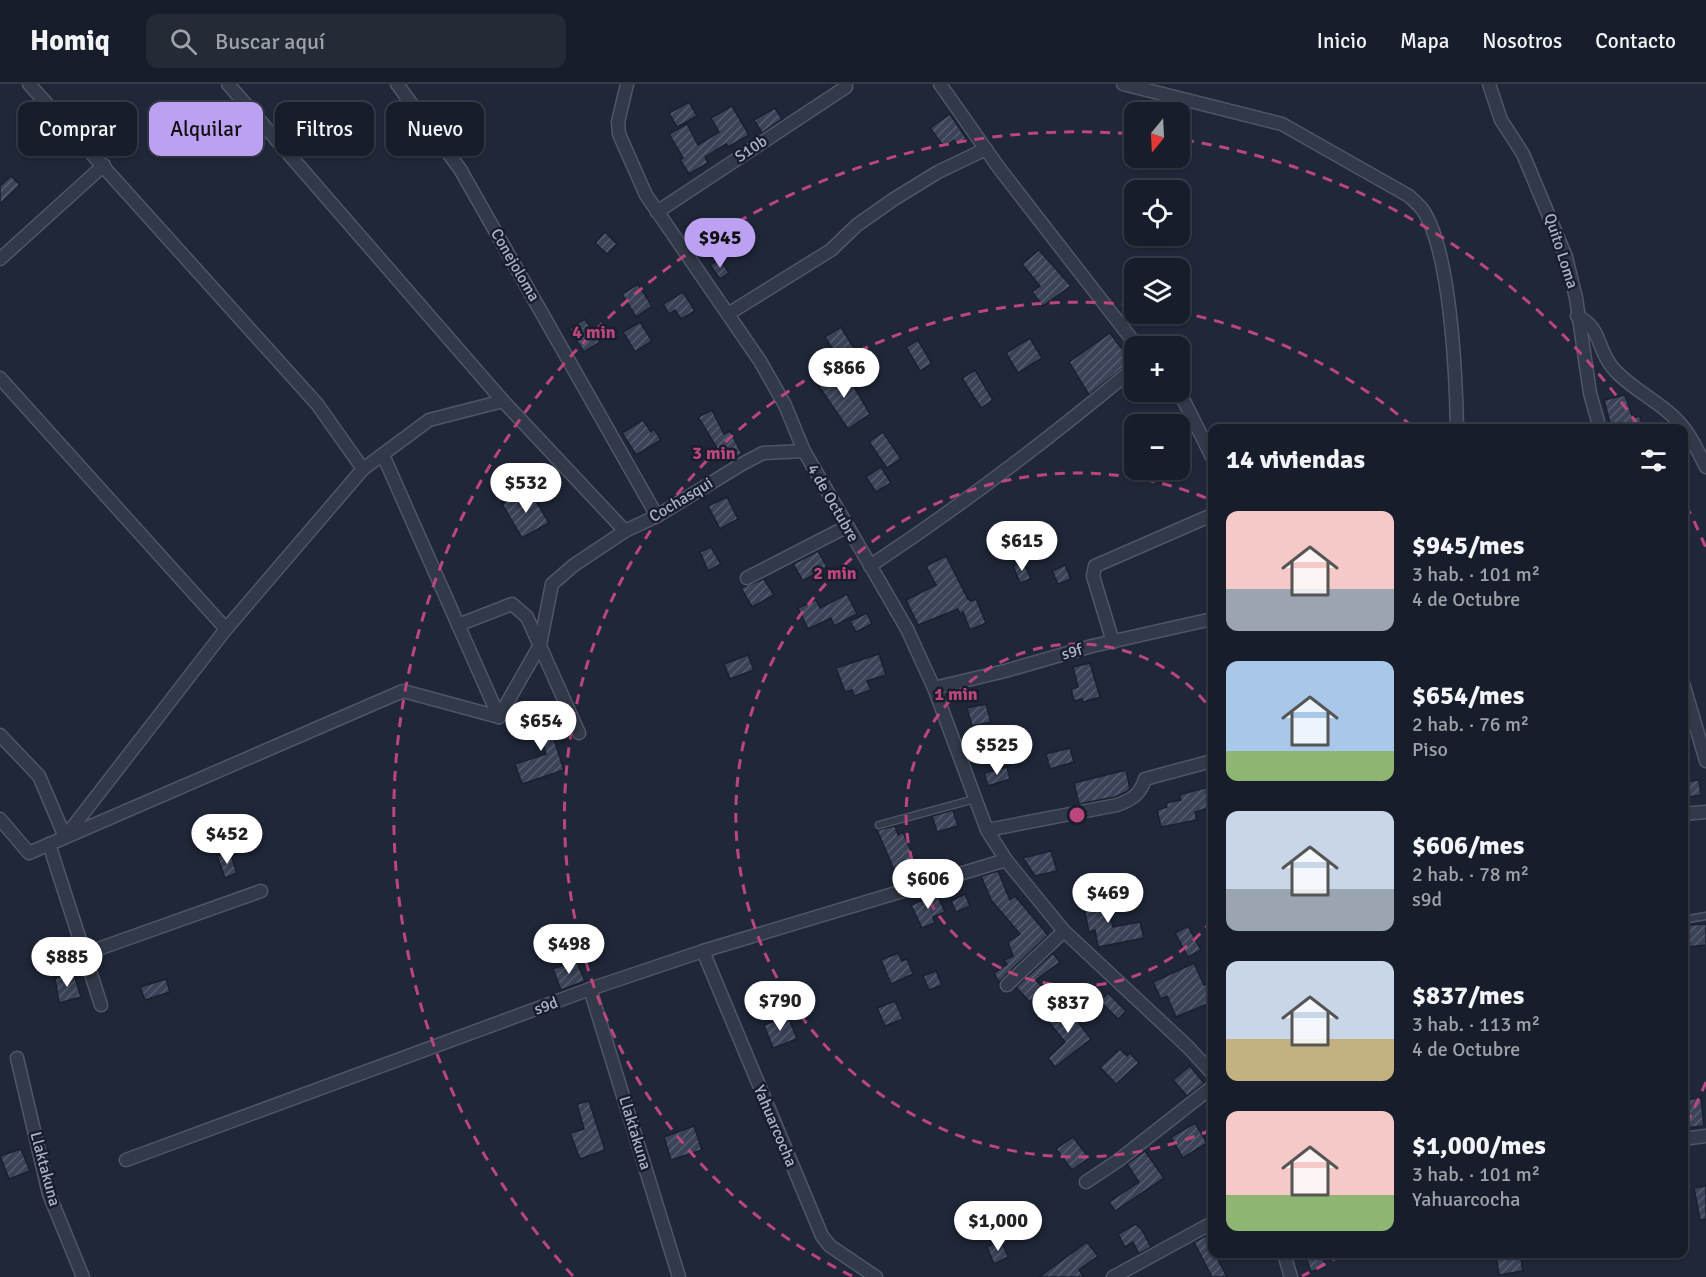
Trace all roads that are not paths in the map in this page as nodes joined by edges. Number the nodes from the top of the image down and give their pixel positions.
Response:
1 (29, 84) edge
2 (228, 84) edge
3 (397, 84) edge
4 (639, 84) edge
5 (940, 84) edge
6 (1123, 84) edge
7 (1489, 84) edge
8 (846, 87) dead end
9 (626, 88) edge
10 (986, 149) junction
11 (104, 165) junction
12 (657, 212) junction
13 (0, 259) edge
14 (728, 314) junction
15 (1577, 316) junction
16 (1129, 336) edge
17 (1124, 376) edge
18 (0, 378) edge
19 (503, 401) junction
20 (1184, 402) edge
21 (1457, 424) edge
22 (1599, 424) edge
23 (1680, 424) edge
24 (1688, 436) edge
25 (1208, 449) edge
26 (804, 451) junction
27 (382, 455) junction
28 (1706, 467) edge
29 (363, 469) junction
30 (657, 516) junction
31 (1208, 517) edge
32 (846, 527) junction
33 (626, 531) junction
34 (870, 566) junction
35 (747, 578) dead end
36 (1208, 620) edge
37 (458, 625) junction
38 (226, 629) junction
39 (1113, 642) junction
40 (540, 645) junction
41 (934, 688) junction
42 (1688, 700) edge
43 (499, 717) junction
44 (579, 733) dead end
45 (0, 735) edge
46 (1706, 761) edge
47 (1208, 762) edge
48 (975, 799) junction
49 (1706, 812) edge
50 (1688, 814) edge
51 (0, 819) edge
52 (879, 825) dead end
53 (987, 830) junction
54 (66, 837) junction
55 (49, 844) junction
56 (1006, 860) junction
57 (261, 891) dead end
58 (1706, 916) edge
59 (1688, 919) edge
60 (1064, 931) junction
61 (703, 951) junction
62 (84, 954) junction
63 (1006, 985) dead end
64 (590, 989) junction
65 (101, 1005) dead end
66 (18, 1058) dead end
67 (1208, 1069) edge
68 (1208, 1090) edge
69 (1706, 1136) edge
70 (1688, 1138) edge
71 (126, 1160) dead end
72 (1086, 1182) dead end
73 (1208, 1225) edge
74 (1285, 1258) edge
75 (82, 1277) edge
76 (679, 1277) edge
77 (876, 1277) edge
78 (1113, 1277) edge
79 (1291, 1277) edge

1 - 11 street
2 - 19 street
3 - 30 street, Conejoloma
4 - 9 street
5 - 10 street
6 - 21 street
7 - 15 street, Quito Loma
8 - 12 street, S10b
9 - 12 street, 4 de Octubre
10 - 14 street
10 - 16 street
11 - 13 street
11 - 29 street
12 - 14 street, 4 de Octubre
14 - 26 street, 4 de Octubre
15 - 22 street, Quito Loma
15 - 23 street
17 - 34 street
18 - 38 street
19 - 27 street
19 - 33 street
20 - 25 street
24 - 28 street
26 - 30 street, Cochasqui
26 - 32 street, 4 de Octubre
27 - 29 street
27 - 37 street
29 - 38 street
30 - 33 street, Cochasqui
31 - 39 street
32 - 34 street, 4 de Octubre
32 - 35 street
33 - 40 street, Cochasqui
34 - 41 street, 4 de Octubre
36 - 39 street, s9f
37 - 40 street
37 - 43 street
38 - 54 street
39 - 41 street, s9f
40 - 43 street, Cochasqui
40 - 44 street
41 - 48 street, 4 de Octubre
42 - 46 street
43 - 54 street
45 - 54 street
47 - 53 street
48 - 52 lane
48 - 53 street, 4 de Octubre
49 - 50 street
51 - 55 street
53 - 56 street, 4 de Octubre
54 - 55 street
55 - 62 street
56 - 60 street, 4 de Octubre
56 - 61 street, s9d
57 - 62 street
58 - 59 lane
60 - 63 street
60 - 67 street, 4 de Octubre
61 - 64 street, s9d
61 - 77 street, Yahuarcocha
62 - 65 street
64 - 71 street, s9d
64 - 76 street, Llaktakuna
66 - 75 street, Llaktakuna
68 - 72 street
69 - 70 street
73 - 78 street
74 - 79 street

